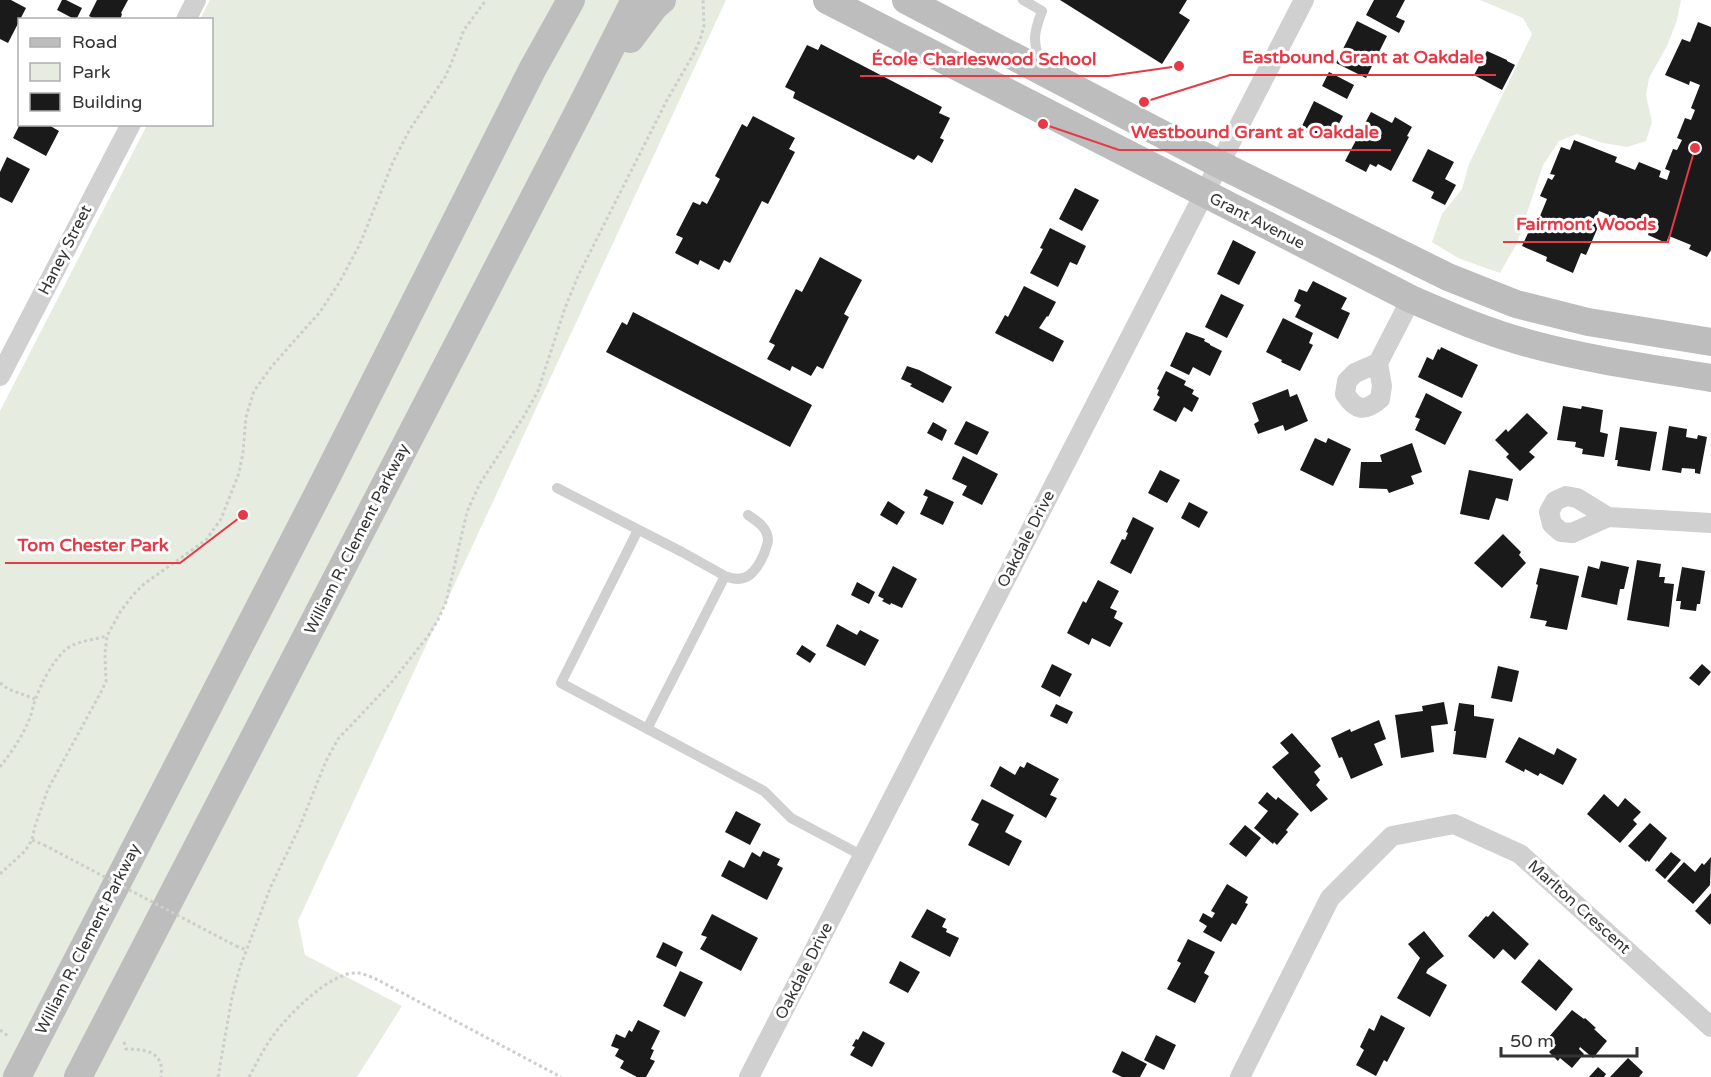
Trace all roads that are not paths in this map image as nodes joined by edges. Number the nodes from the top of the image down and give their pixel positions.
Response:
1 (196, 0) edge
2 (555, 0) edge
3 (571, 0) edge
4 (635, 0) edge
5 (663, 0) edge
6 (827, 0) edge
7 (906, 0) edge
8 (1023, 0) edge
9 (1304, 0) edge
10 (187, 18) edge
11 (532, 70) junction
12 (1042, 71) junction
13 (584, 101) junction
14 (130, 126) edge
15 (1219, 164) junction
16 (1204, 194) junction
17 (1411, 299) junction
18 (1711, 342) edge
19 (1378, 363) dead end
20 (0, 376) edge
21 (1711, 378) edge
22 (557, 488) dead end
23 (748, 516) dead end
24 (1608, 516) dead end
25 (1711, 523) edge
26 (638, 530) junction
27 (725, 576) junction
28 (647, 729) junction
29 (863, 856) junction
30 (1711, 1027) edge
31 (17, 1077) edge
32 (78, 1077) edge
33 (749, 1077) edge
34 (1240, 1077) edge

1 - 10 street
2 - 11 main road
3 - 11 main road, William R. Clement Parkway
4 - 13 main road, William R. Clement Parkway
5 - 13 main road
6 - 16 main road, Grant Avenue
7 - 12 main road, Grant Avenue
8 - 12 lane
9 - 15 street, Oakdale Drive
11 - 31 main road, William R. Clement Parkway
12 - 15 main road, Grant Avenue
13 - 32 main road, William R. Clement Parkway
14 - 20 street, Haney Street
15 - 16 street, Oakdale Drive
15 - 18 main road, Grant Avenue
16 - 17 main road, Grant Avenue
16 - 29 street, Oakdale Drive
17 - 19 street
17 - 21 main road, Grant Avenue
22 - 26 lane
23 - 27 lane
24 - 25 street
26 - 27 lane
26 - 28 lane
27 - 28 lane
28 - 29 lane
29 - 33 street, Oakdale Drive
30 - 34 street, Marlton Crescent

